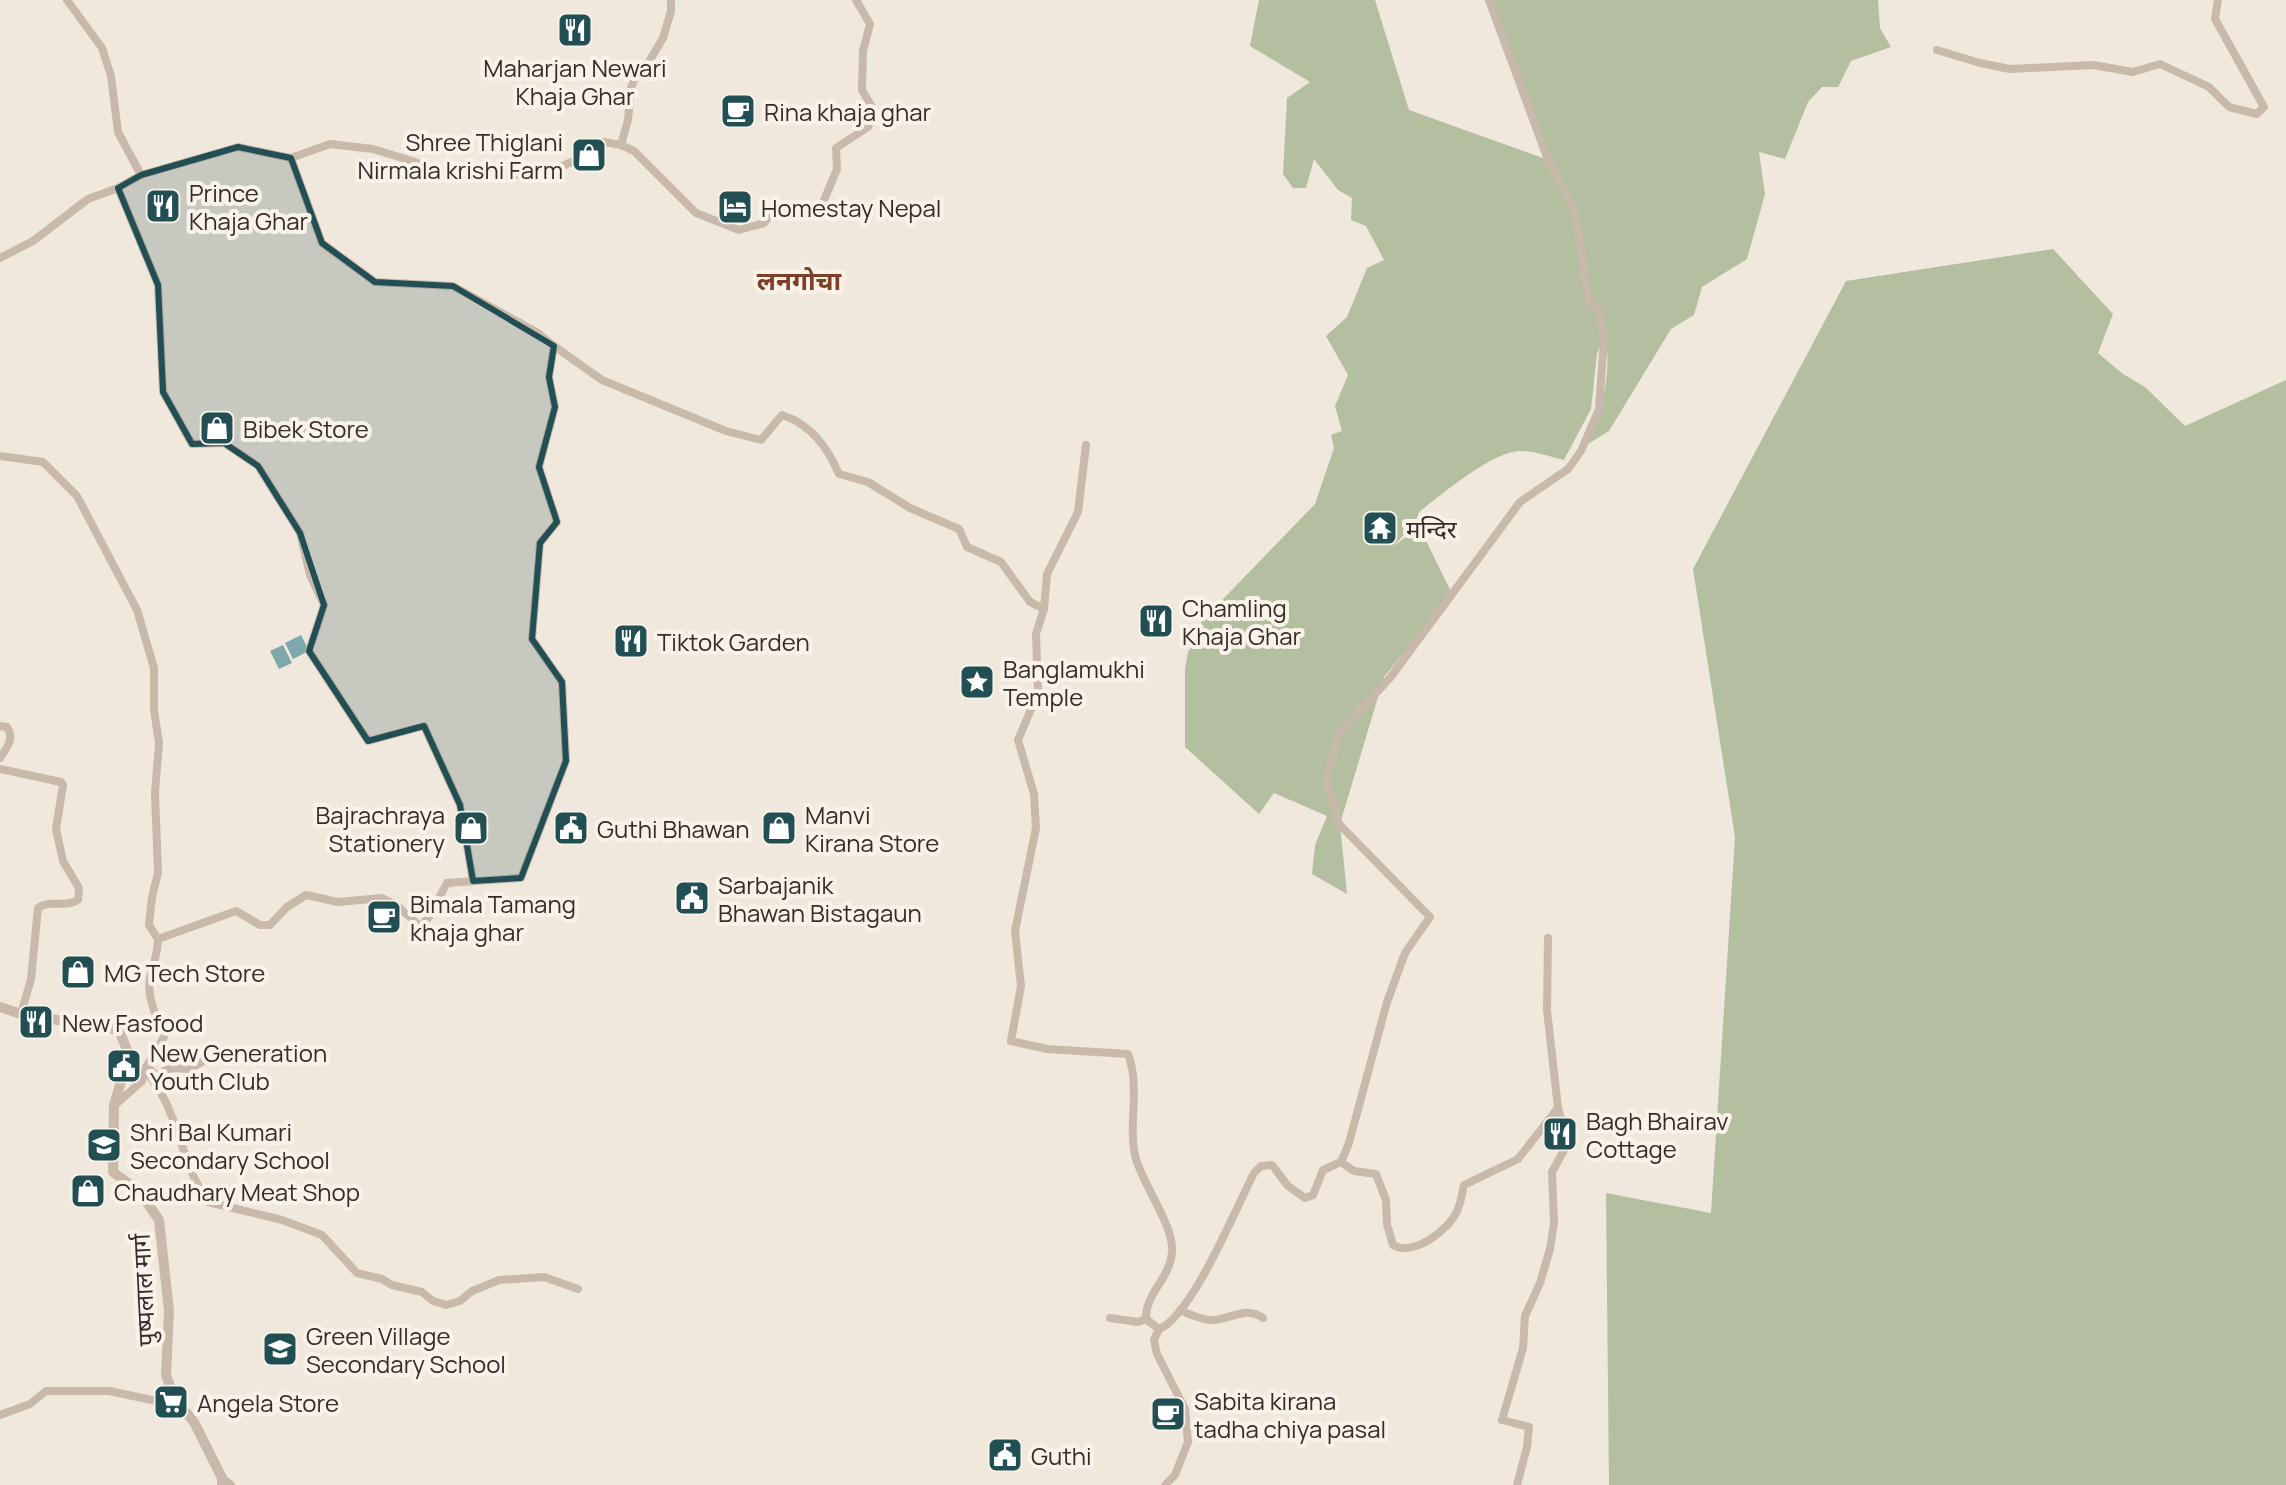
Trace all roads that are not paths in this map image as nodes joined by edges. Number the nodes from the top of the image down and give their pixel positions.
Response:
1 (67, 0) edge
2 (671, 0) edge
3 (856, 0) edge
4 (1489, 0) edge
5 (2218, 0) edge
6 (1937, 50) dead end
7 (621, 145) junction
8 (291, 158) junction
9 (141, 175) junction
10 (118, 188) junction
11 (0, 258) edge
12 (554, 346) junction
13 (1086, 445) dead end
14 (0, 456) edge
15 (1044, 609) junction
16 (0, 726) edge
17 (0, 758) edge
18 (0, 769) edge
19 (473, 881) junction
20 (1548, 938) dead end
21 (158, 939) junction
22 (0, 1007) edge
23 (21, 1014) junction
24 (249, 1058) dead end
25 (146, 1067) junction
26 (114, 1105) junction
27 (1558, 1108) junction
28 (1341, 1162) junction
29 (578, 1289) dead end
30 (1180, 1310) junction
31 (1110, 1318) dead end
32 (1263, 1318) dead end
33 (1146, 1319) junction
34 (1159, 1329) junction
35 (174, 1398) junction
36 (0, 1415) edge
37 (225, 1483) edge
38 (1165, 1485) edge
39 (1517, 1485) edge

1 - 9 street
2 - 7 street
3 - 7 street
4 - 28 street
5 - 6 street
7 - 8 street
8 - 9 street
8 - 12 street
9 - 10 street
10 - 11 street
10 - 19 street
12 - 15 street
12 - 19 street
13 - 15 street
14 - 21 street
15 - 33 street
16 - 17 street
18 - 23 street
19 - 21 street
20 - 27 street
21 - 25 street
22 - 23 street, पुष्पलाल मार्ग
23 - 26 street, पुष्पलाल मार्ग
24 - 25 street
25 - 26 street
25 - 29 street
26 - 35 street, पुष्पलाल मार्ग
27 - 28 street
27 - 39 street
28 - 30 street
30 - 32 street
30 - 34 street
31 - 33 street
33 - 34 street
34 - 38 street
35 - 36 street
35 - 37 street, पुष्पलाल मार्ग

